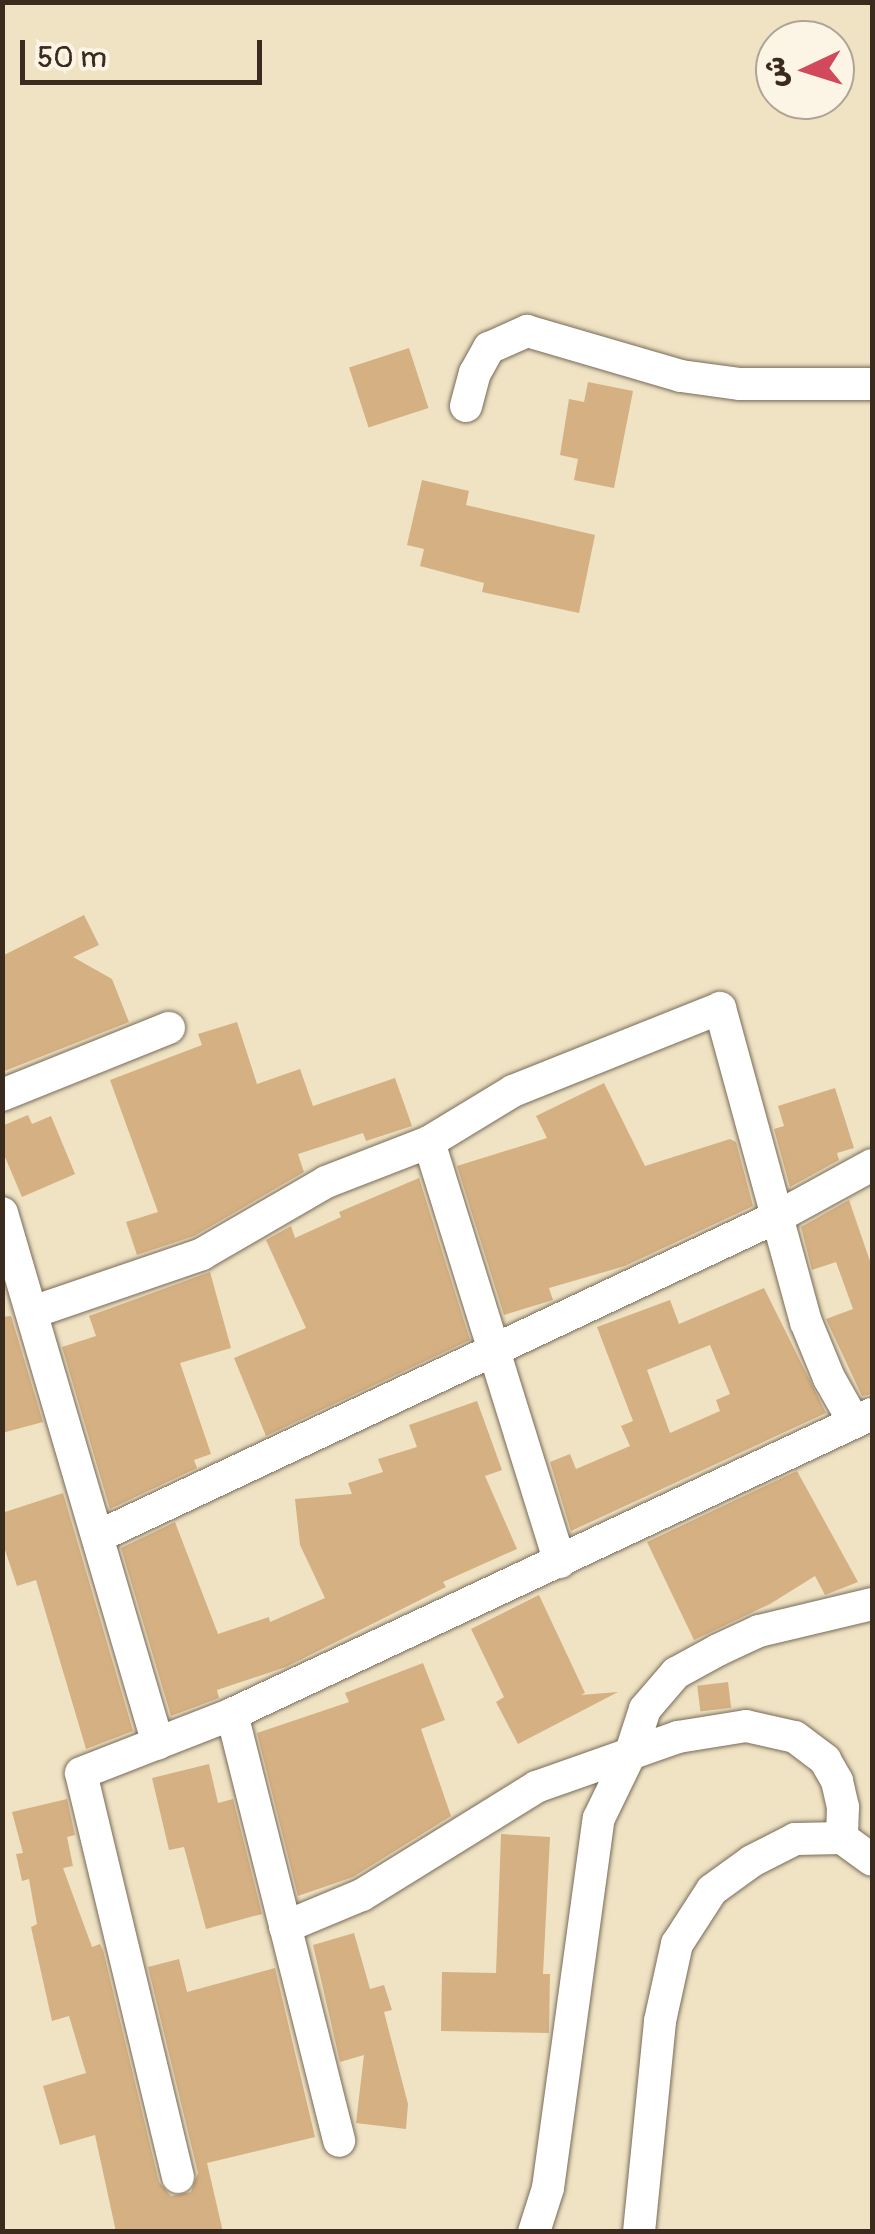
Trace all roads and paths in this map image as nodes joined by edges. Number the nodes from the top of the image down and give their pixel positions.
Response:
1 (872, 384) edge
2 (466, 406) dead end
3 (168, 1028) dead end
4 (2, 1095) edge
5 (429, 1142) junction
6 (872, 1165) edge
7 (2, 1213) edge
8 (777, 1216) junction
9 (33, 1312) junction
10 (493, 1352) junction
11 (863, 1418) edge
12 (99, 1536) junction
13 (560, 1562) junction
14 (872, 1604) edge
15 (232, 1714) junction
16 (158, 1744) junction
17 (631, 1752) junction
18 (857, 1836) edge
19 (872, 1860) edge
20 (286, 1927) junction
21 (339, 2141) dead end
22 (178, 2177) dead end
23 (534, 2232) edge
24 (639, 2232) edge

1 - 2 street
3 - 4 street
5 - 8 street
5 - 9 street
5 - 10 street
6 - 8 street
7 - 9 street
8 - 10 street
8 - 11 street
9 - 12 street
10 - 12 street
10 - 13 street
11 - 13 street
12 - 16 street
13 - 15 street
14 - 17 street
15 - 16 street
15 - 20 street
16 - 22 street
17 - 18 street
17 - 20 street
17 - 23 street
18 - 19 street
18 - 24 street
20 - 21 street

